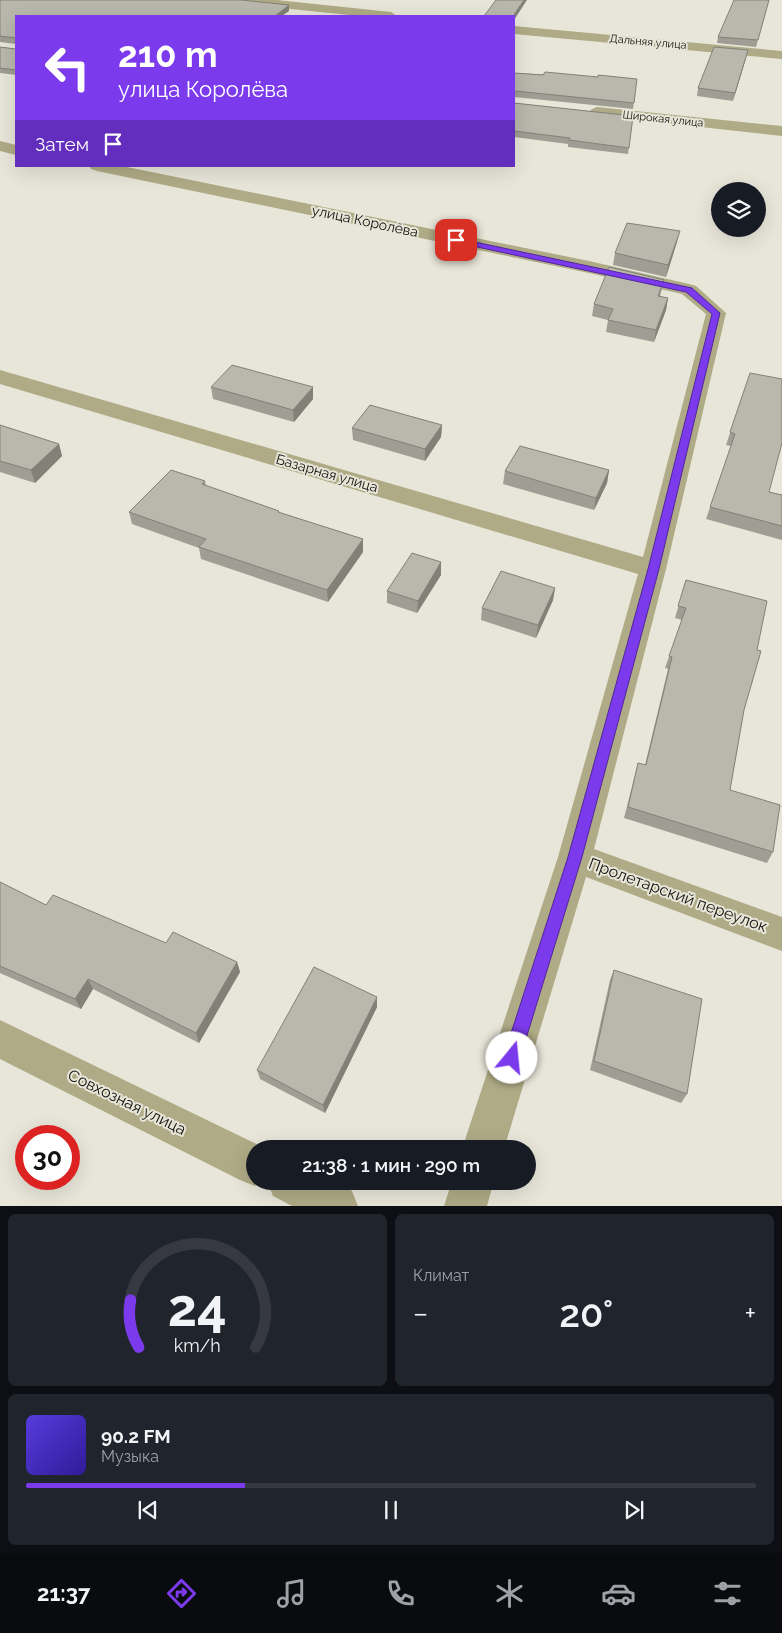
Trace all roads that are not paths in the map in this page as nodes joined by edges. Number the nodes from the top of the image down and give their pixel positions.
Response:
1 (243, 0) edge
2 (382, 15) edge
3 (515, 30) edge
4 (782, 55) edge
5 (583, 110) edge
6 (782, 131) edge
7 (0, 146) edge
8 (15, 150) edge
9 (102, 167) edge
10 (0, 377) edge
11 (653, 569) junction
12 (575, 857) junction
13 (782, 934) edge
14 (0, 1038) edge
15 (486, 1140) edge
16 (246, 1161) edge
17 (306, 1190) edge
18 (469, 1190) edge
19 (337, 1206) edge
20 (465, 1206) edge

1 - 2 street
3 - 4 street, Дальняя улица
5 - 6 street, Широкая улица
7 - 8 street
9 - 11 street, улица Королёва
10 - 11 street, Базарная улица
11 - 12 street, улица Королёва
12 - 13 street, Пролетарский переулок
12 - 15 street, улица Королёва
14 - 16 street, Совхозная улица
17 - 19 street
18 - 20 street

